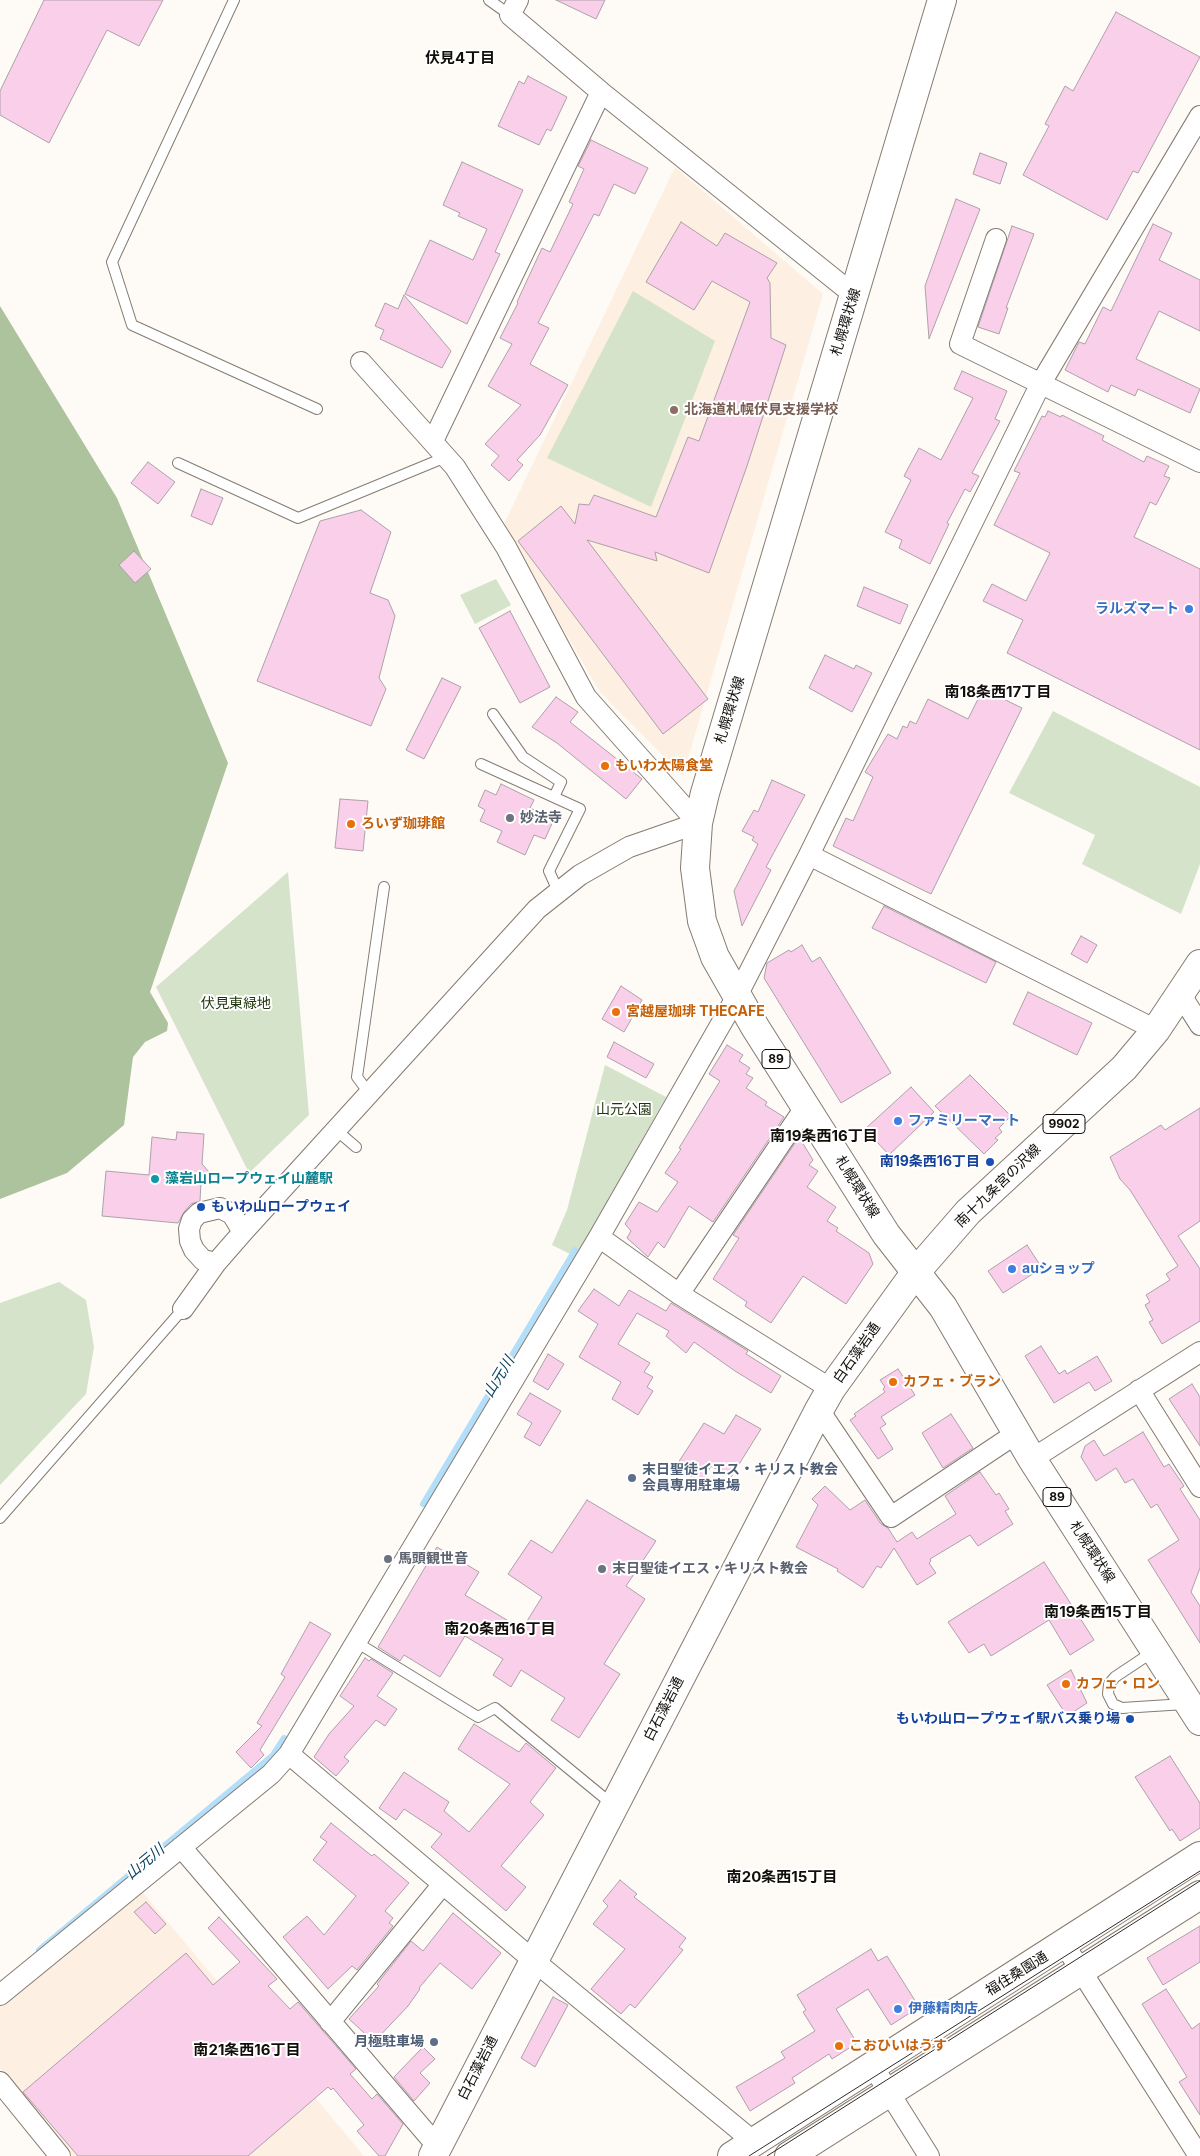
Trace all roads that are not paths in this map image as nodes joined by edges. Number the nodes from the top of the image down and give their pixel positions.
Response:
1 (234, 0) edge
2 (489, 0) edge
3 (942, 0) edge
4 (514, 8) edge
5 (601, 92) junction
6 (1200, 116) edge
7 (996, 239) dead end
8 (854, 296) junction
9 (361, 362) dead end
10 (1041, 383) junction
11 (317, 409) dead end
12 (433, 441) junction
13 (446, 457) junction
14 (178, 462) dead end
15 (1200, 462) edge
16 (493, 714) dead end
17 (481, 764) dead end
18 (554, 797) junction
19 (698, 823) junction
20 (809, 854) junction
21 (384, 887) dead end
22 (558, 891) junction
23 (1200, 964) edge
24 (1181, 995) junction
25 (737, 996) junction
26 (1200, 1025) edge
27 (1156, 1030) junction
28 (369, 1093) junction
29 (806, 1106) junction
30 (336, 1129) junction
31 (356, 1148) dead end
32 (243, 1232) junction
33 (598, 1237) junction
34 (216, 1263) junction
35 (915, 1273) junction
36 (679, 1294) junction
37 (183, 1309) joint
38 (1200, 1352) edge
39 (1140, 1390) junction
40 (825, 1399) junction
41 (1017, 1433) junction
42 (1032, 1459) junction
43 (1200, 1487) edge
44 (0, 1518) edge
45 (356, 1642) junction
46 (1155, 1651) junction
47 (1194, 1713) edge
48 (289, 1754) junction
49 (614, 1805) junction
50 (181, 1847) junction
51 (1200, 1856) edge
52 (443, 1884) junction
53 (1200, 1895) edge
54 (1064, 1944) junction
55 (533, 1960) junction
56 (1081, 1970) junction
57 (0, 1995) edge
58 (330, 2022) junction
59 (872, 2066) junction
60 (0, 2082) edge
61 (889, 2092) junction
62 (743, 2149) edge
63 (435, 2151) edge
64 (60, 2156) edge
65 (789, 2156) edge
66 (929, 2156) edge
67 (1199, 2156) edge

1 - 11 lane
2 - 4 lane
3 - 8 main road, 札幌環状線 / 89
4 - 5 street
5 - 8 street
5 - 12 street
6 - 10 street
7 - 10 street
8 - 19 main road, 札幌環状線 / 89
9 - 12 street
10 - 15 street
10 - 20 street
12 - 13 street
13 - 14 lane
13 - 19 street
16 - 18 lane
17 - 18 lane
18 - 22 lane
19 - 22 street
19 - 25 main road, 札幌環状線 / 89
20 - 25 street
20 - 27 street
21 - 28 lane
22 - 28 street
23 - 24 main road, 南十九条宮の沢線 / 9902
24 - 26 street
24 - 27 main road, 南十九条宮の沢線 / 9902
25 - 29 main road, 札幌環状線 / 89
25 - 33 street
27 - 35 main road, 南十九条宮の沢線 / 9902
28 - 30 street
29 - 35 main road, 札幌環状線 / 89
29 - 36 street
30 - 31 lane
30 - 32 street
32 - 34 street
32 - 34 street
33 - 36 street
33 - 45 street
34 - 37 street
35 - 40 main road, 白石藻岩通
35 - 41 main road, 札幌環状線 / 89
36 - 40 street
37 - 44 lane
38 - 39 street
39 - 42 street
39 - 43 street
40 - 41 street
40 - 49 main road, 白石藻岩通
41 - 42 main road, 札幌環状線 / 89
42 - 46 main road, 札幌環状線 / 89
45 - 48 street
45 - 49 lane
46 - 47 main road, 札幌環状線 / 89
46 - 47 lane
48 - 50 street
48 - 52 street
49 - 55 main road, 白石藻岩通
50 - 57 street
50 - 58 street
51 - 54 main road, 福住桑園通
52 - 55 street
52 - 58 street
53 - 56 main road
54 - 56 street
54 - 59 main road, 福住桑園通
55 - 62 street
55 - 63 main road, 白石藻岩通
56 - 61 main road
56 - 67 street
58 - 63 street
59 - 61 street
59 - 62 main road, 福住桑園通
60 - 64 street
61 - 65 main road
61 - 66 street

